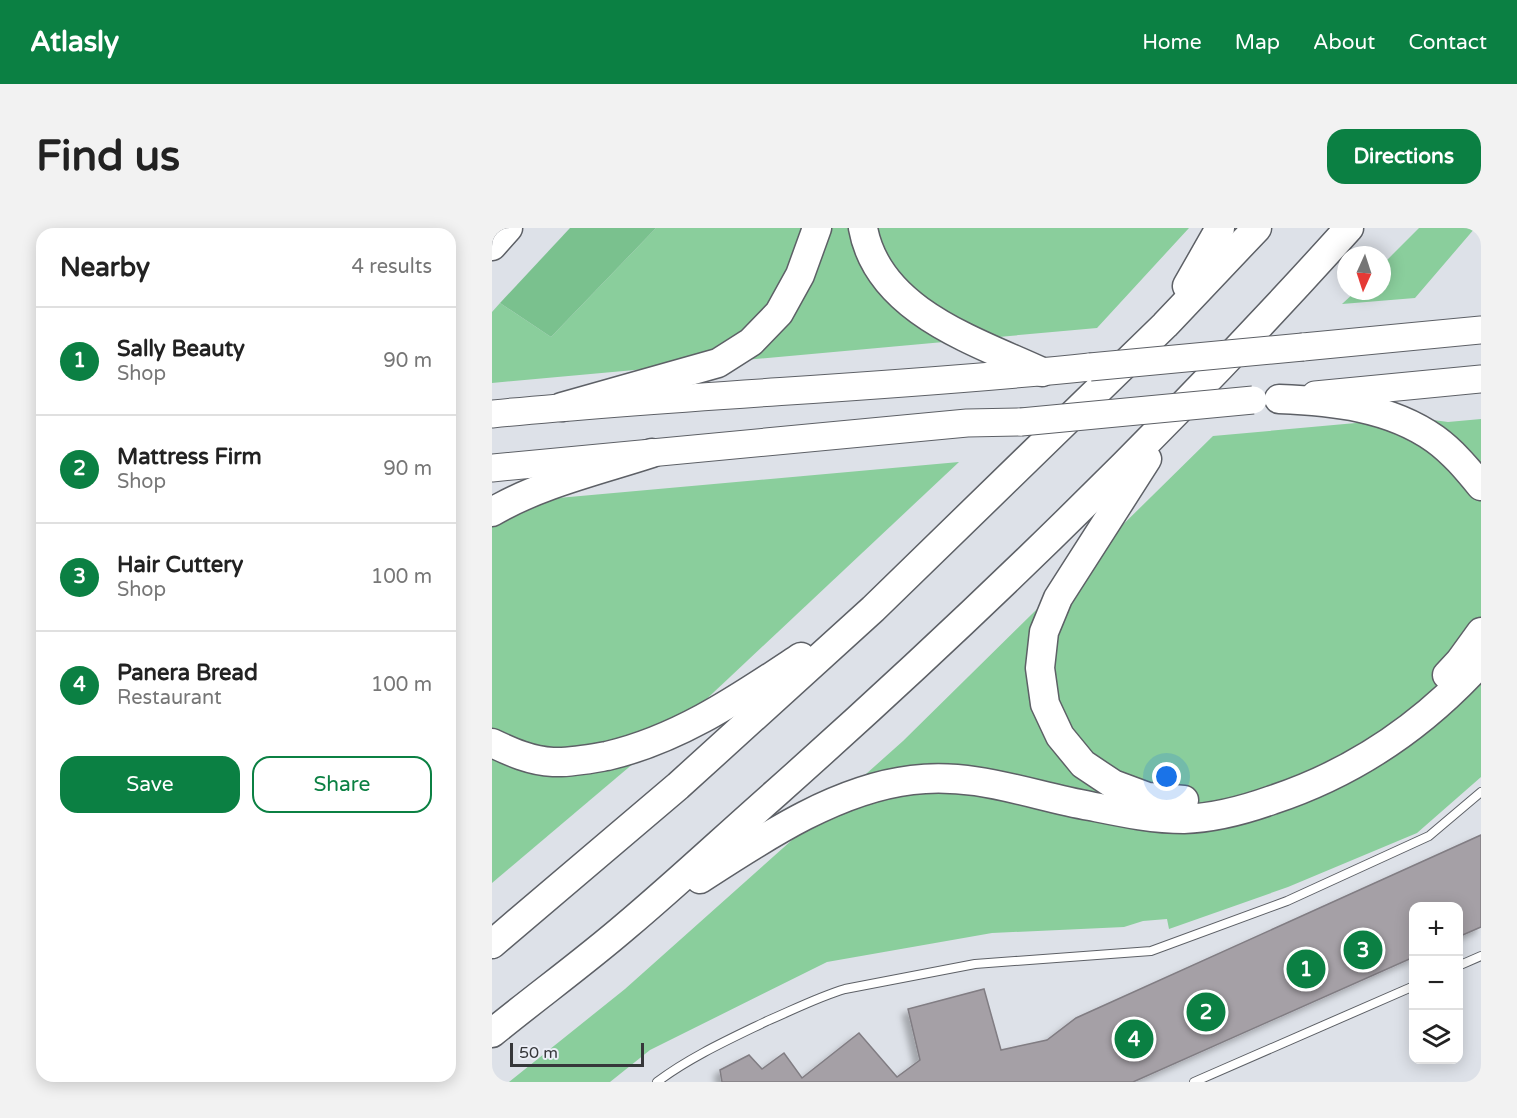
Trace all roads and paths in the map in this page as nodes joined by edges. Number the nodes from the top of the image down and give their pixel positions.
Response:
1 (508, 228) edge
2 (817, 228) edge
3 (863, 228) edge
4 (1220, 228) edge
5 (1257, 228) edge
6 (1349, 228) edge
7 (492, 246) edge
8 (1165, 326) junction
9 (1481, 330) edge
10 (1042, 372) junction
11 (1481, 379) edge
12 (1266, 400) junction
13 (562, 407) junction
14 (1179, 411) junction
15 (492, 414) edge
16 (652, 453) junction
17 (492, 468) edge
18 (1481, 486) edge
19 (492, 512) edge
20 (873, 609) junction
21 (1481, 632) edge
22 (1481, 662) edge
23 (492, 743) edge
24 (1481, 792) edge
25 (625, 927) junction
26 (492, 944) edge
27 (1481, 956) edge
28 (1463, 964) edge
29 (1409, 988) edge
30 (492, 1033) edge
31 (657, 1082) edge
32 (1194, 1082) edge

1 - 7 highway
2 - 13 highway
3 - 10 highway
4 - 8 highway
5 - 8 highway
6 - 14 highway
8 - 20 highway
9 - 10 highway, bridge
10 - 13 highway
11 - 12 highway
12 - 16 highway, bridge
12 - 18 highway
13 - 15 highway
14 - 21 highway
14 - 25 highway
16 - 17 highway
16 - 19 highway
20 - 23 highway
20 - 26 highway
22 - 25 highway
24 - 31 lane
25 - 30 highway
27 - 28 lane
29 - 32 lane

